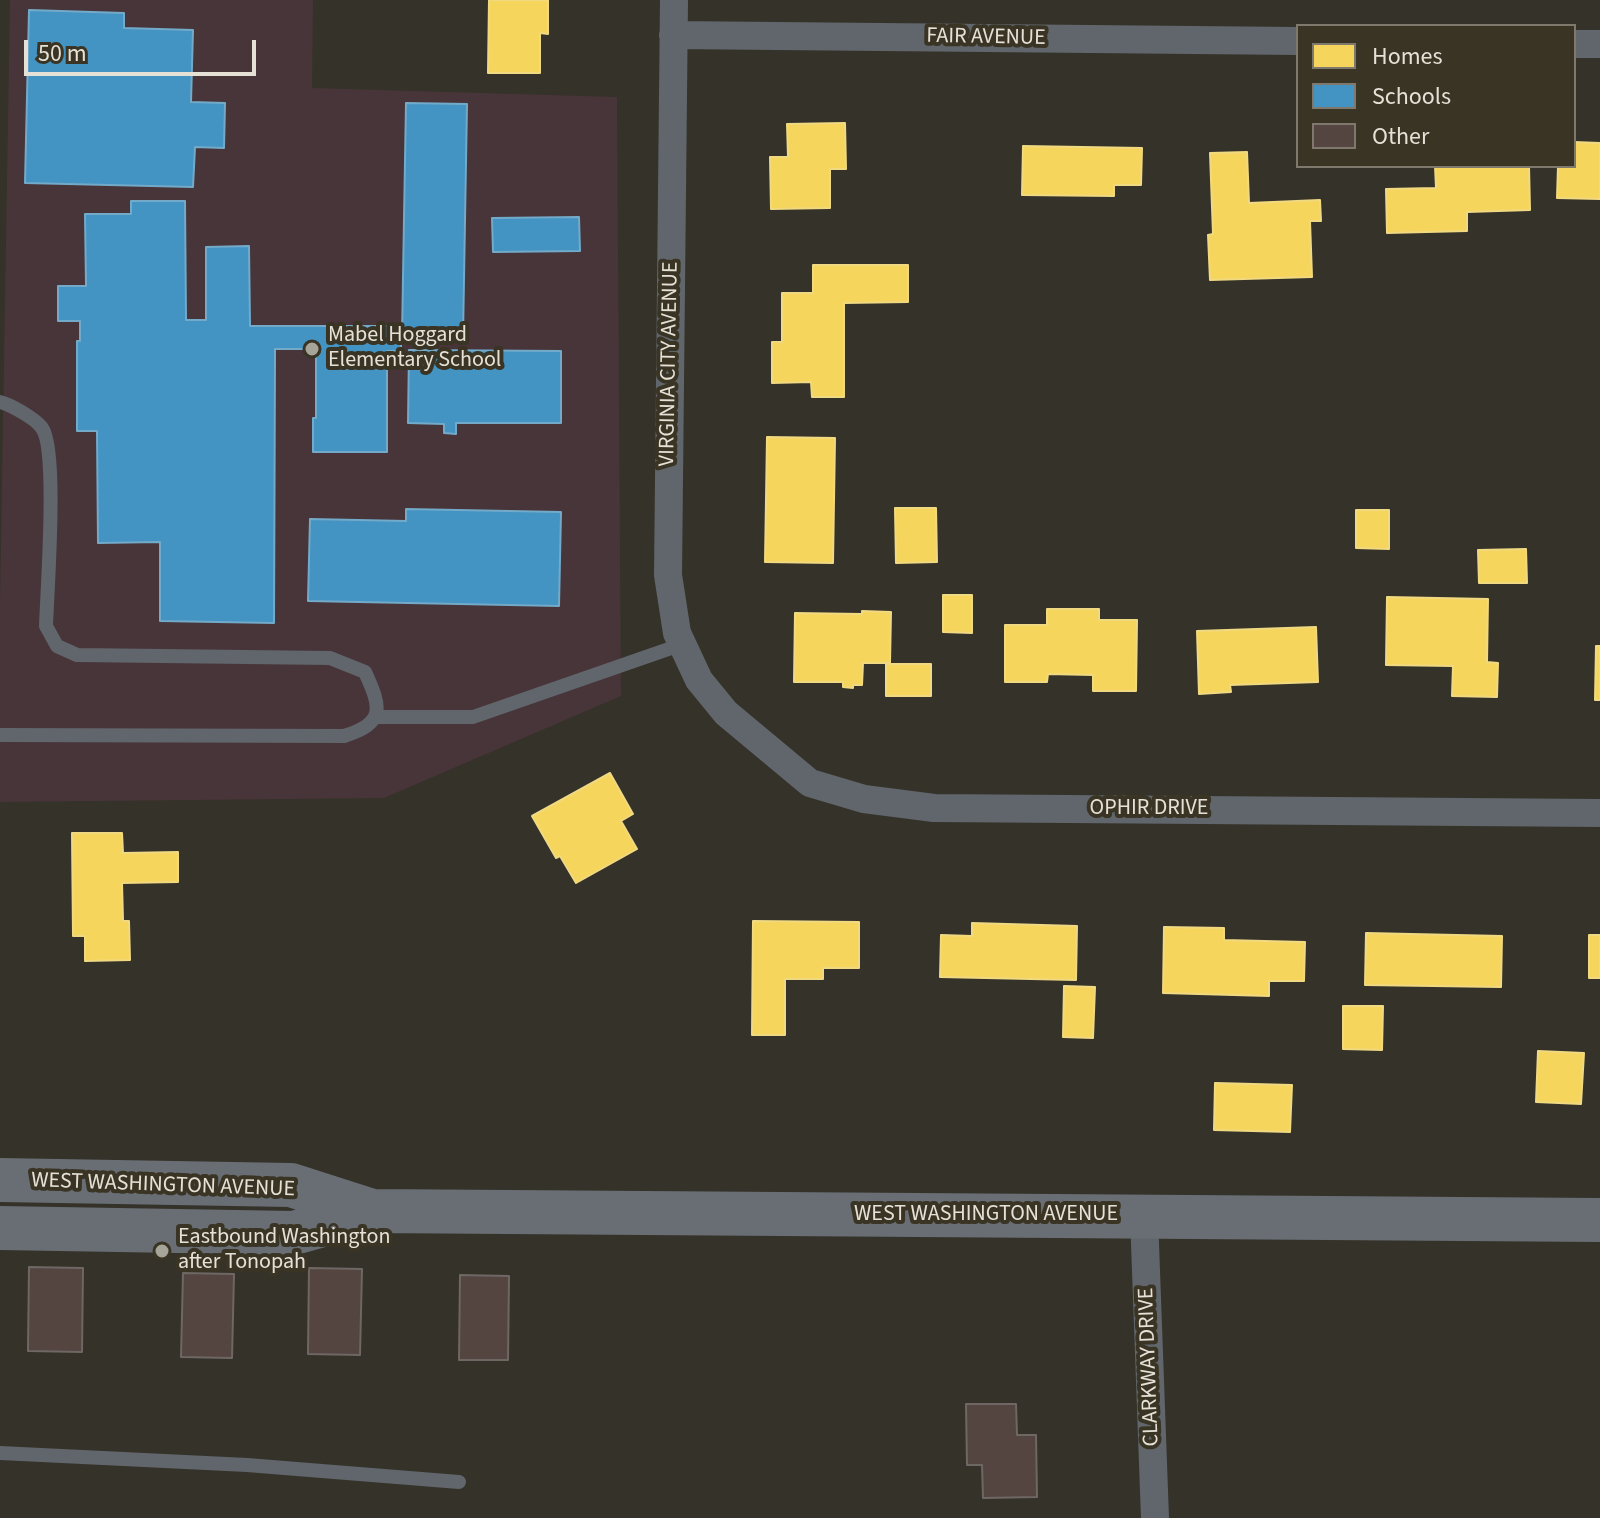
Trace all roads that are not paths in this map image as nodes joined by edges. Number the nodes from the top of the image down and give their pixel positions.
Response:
1 (674, 0) edge
2 (673, 35) junction
3 (1296, 41) edge
4 (1576, 44) edge
5 (1600, 44) edge
6 (0, 402) edge
7 (683, 644) junction
8 (726, 713) joint
9 (375, 717) junction
10 (0, 735) edge
11 (1600, 813) edge
12 (0, 1180) edge
13 (372, 1211) junction
14 (1144, 1216) junction
15 (1600, 1220) edge
16 (0, 1228) edge
17 (0, 1453) edge
18 (459, 1482) dead end
19 (1155, 1518) edge

1 - 2 street, VIRGINIA CITY AVENUE
2 - 3 street, FAIR AVENUE
2 - 7 street, VIRGINIA CITY AVENUE
4 - 5 street
6 - 9 lane
7 - 8 street, VIRGINIA CITY AVENUE
7 - 9 lane
8 - 11 street, OPHIR DRIVE
9 - 10 lane
12 - 13 main road, WEST WASHINGTON AVENUE
13 - 14 main road, WEST WASHINGTON AVENUE
13 - 16 main road, WEST WASHINGTON AVENUE
14 - 15 main road, WEST WASHINGTON AVENUE
14 - 19 street, CLARKWAY DRIVE
17 - 18 lane

